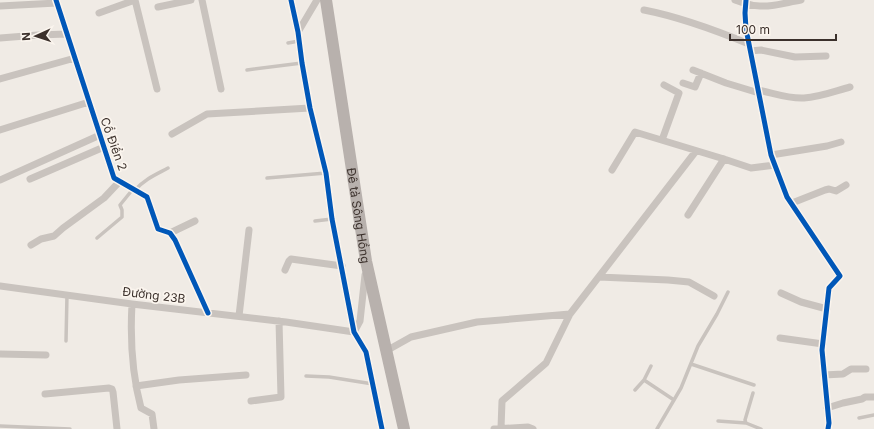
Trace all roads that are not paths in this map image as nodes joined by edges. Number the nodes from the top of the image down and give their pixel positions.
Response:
1 (135, 0) edge
2 (190, 0) edge
3 (202, 0) edge
4 (291, 0) edge
5 (317, 0) edge
6 (326, 0) edge
7 (735, 0) edge
8 (801, 0) edge
9 (57, 1) edge
10 (746, 2) edge
11 (0, 6) edge
12 (158, 7) dead end
13 (644, 10) dead end
14 (99, 13) dead end
15 (298, 32) junction
16 (67, 34) junction
17 (0, 38) edge
18 (299, 41) junction
19 (288, 43) dead end
20 (750, 47) junction
21 (826, 56) dead end
22 (75, 58) junction
23 (302, 63) junction
24 (248, 70) dead end
25 (693, 70) dead end
26 (700, 73) junction
27 (0, 79) edge
28 (683, 83) dead end
29 (664, 85) dead end
30 (850, 87) dead end
31 (157, 89) dead end
32 (221, 89) dead end
33 (759, 91) junction
34 (89, 102) junction
35 (310, 108) junction
36 (0, 130) edge
37 (172, 134) dead end
38 (100, 135) junction
39 (662, 140) junction
40 (840, 142) dead end
41 (104, 147) junction
42 (696, 151) junction
43 (771, 155) junction
44 (724, 159) junction
45 (776, 165) junction
46 (168, 168) dead end
47 (612, 170) dead end
48 (326, 173) junction
49 (267, 178) dead end
50 (30, 179) dead end
51 (0, 180) edge
52 (120, 181) junction
53 (846, 185) dead end
54 (134, 190) junction
55 (792, 203) junction
56 (688, 215) dead end
57 (332, 219) junction
58 (195, 221) dead end
59 (315, 221) dead end
60 (249, 230) dead end
61 (170, 233) junction
62 (97, 238) dead end
63 (31, 244) dead end
64 (366, 261) junction
65 (342, 266) junction
66 (285, 270) dead end
67 (599, 277) junction
68 (0, 286) edge
69 (728, 292) dead end
70 (781, 293) dead end
71 (67, 295) junction
72 (714, 296) dead end
73 (132, 304) junction
74 (827, 309) junction
75 (208, 313) junction
76 (570, 314) junction
77 (238, 316) junction
78 (279, 321) junction
79 (354, 332) junction
80 (780, 338) dead end
81 (66, 341) dead end
82 (823, 344) junction
83 (386, 351) junction
84 (0, 354) edge
85 (46, 355) dead end
86 (691, 364) junction
87 (651, 366) dead end
88 (866, 369) dead end
89 (246, 375) dead end
90 (824, 375) junction
91 (306, 376) dead end
92 (644, 380) junction
93 (373, 384) junction
94 (754, 385) dead end
95 (136, 386) junction
96 (636, 390) dead end
97 (753, 393) dead end
98 (45, 394) dead end
99 (874, 397) edge
100 (674, 400) junction
101 (250, 401) dead end
102 (827, 408) junction
103 (874, 415) edge
104 (859, 418) dead end
105 (718, 421) dead end
106 (746, 423) junction
107 (0, 426) edge
108 (70, 429) edge
109 (117, 429) edge
110 (154, 429) edge
111 (382, 429) edge
112 (404, 429) edge
113 (498, 429) edge
114 (533, 429) edge
115 (657, 429) edge
116 (761, 429) edge
117 (828, 429) edge

1 - 14 street
1 - 31 street
2 - 12 street
3 - 32 street
4 - 15 street
5 - 15 street
6 - 64 main road, Đê tả Sông Hồng
7 - 10 street
8 - 10 street
9 - 11 street
9 - 16 street, Cổ Điển 2
10 - 20 street
13 - 20 street
15 - 18 street
16 - 17 street
16 - 22 street, Cổ Điển 2
18 - 19 lane
18 - 23 street
20 - 21 street
20 - 33 street
22 - 27 street
22 - 34 street, Cổ Điển 2
23 - 24 lane
23 - 35 street
25 - 26 street
26 - 28 street
26 - 33 street
29 - 39 street
30 - 33 street
33 - 43 street
34 - 36 street
34 - 38 street, Cổ Điển 2
35 - 37 street
35 - 48 street
38 - 41 street, Cổ Điển 2
38 - 51 street
39 - 42 street
39 - 47 street
40 - 43 street
41 - 50 street
41 - 52 street, Cổ Điển 2
42 - 44 street
42 - 67 street
43 - 45 street
44 - 45 street
44 - 56 street
45 - 55 street
46 - 54 lane
48 - 49 lane
48 - 57 street
52 - 54 street, Cổ Điển 2
52 - 63 street
53 - 55 street
54 - 61 street, Cổ Điển 2
54 - 62 lane
55 - 74 street
57 - 59 lane
57 - 65 street
58 - 61 street
60 - 77 street
61 - 75 street, Cổ Điển 2
64 - 79 street
64 - 83 main road, Đê tả Sông Hồng
65 - 66 street
65 - 79 street
67 - 72 street
67 - 76 street
68 - 71 street, Đường 23B
69 - 86 lane
70 - 74 street
71 - 73 street, Đường 23B
71 - 81 lane
73 - 75 street, Đường 23B
73 - 95 street
74 - 82 street
75 - 77 street, Đường 23B
76 - 83 street
76 - 113 street
77 - 78 street, Đường 23B
78 - 79 street, Đường 23B
78 - 101 street
79 - 93 street
80 - 82 street
82 - 90 street
83 - 112 main road, Đê tả Sông Hồng
84 - 85 street
86 - 94 lane
86 - 100 lane
87 - 92 lane
88 - 90 street
89 - 95 street
90 - 102 street
91 - 93 lane
92 - 96 lane
92 - 100 lane
93 - 111 street
95 - 110 street
97 - 106 lane
98 - 109 street
99 - 102 street
100 - 115 lane
102 - 117 street
103 - 104 lane
105 - 106 lane
106 - 116 lane
107 - 108 lane
113 - 114 street

